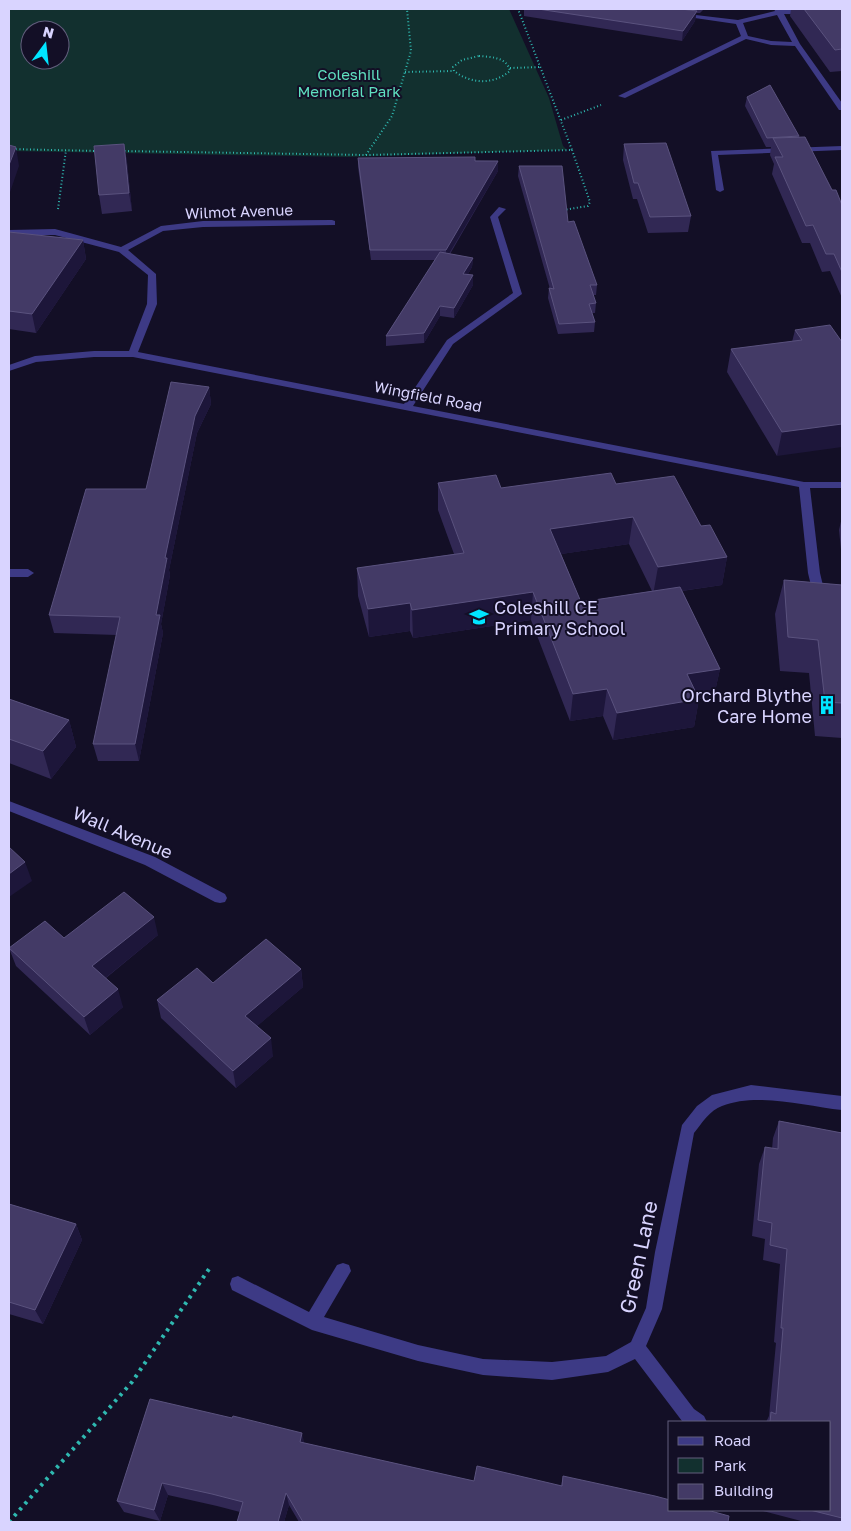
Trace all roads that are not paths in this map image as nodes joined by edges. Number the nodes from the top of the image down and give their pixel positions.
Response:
1 (778, 10) edge
2 (842, 13) edge
3 (673, 14) edge
4 (739, 22) junction
5 (745, 36) junction
6 (797, 44) junction
7 (622, 96) road end
8 (842, 108) edge
9 (842, 148) edge
10 (720, 190) dead end
11 (502, 209) dead end
12 (332, 223) dead end
13 (9, 232) edge
14 (122, 250) junction
15 (133, 354) junction
16 (9, 368) edge
17 (407, 407) junction
18 (804, 485) junction
19 (842, 485) edge
20 (9, 573) edge
21 (28, 574) dead end
22 (822, 606) edge
23 (9, 806) edge
24 (220, 898) dead end
25 (842, 1103) edge
26 (343, 1271) dead end
27 (238, 1284) road end
28 (312, 1322) junction
29 (637, 1348) junction
30 (697, 1421) edge

1 - 2 street
1 - 4 street
1 - 6 street
3 - 4 street
4 - 5 street
5 - 6 street
5 - 7 street
6 - 8 street
9 - 10 street
11 - 17 street
12 - 14 street, Wilmot Avenue
13 - 14 street
14 - 15 street
15 - 16 street, Wingfield Road
15 - 17 street, Wingfield Road
17 - 18 street, Wingfield Road
18 - 19 street, Wingfield Road
18 - 22 street
20 - 21 street
23 - 24 street, Wall Avenue
25 - 29 street, Green Lane
26 - 28 street
27 - 28 street
28 - 29 street
29 - 30 street

